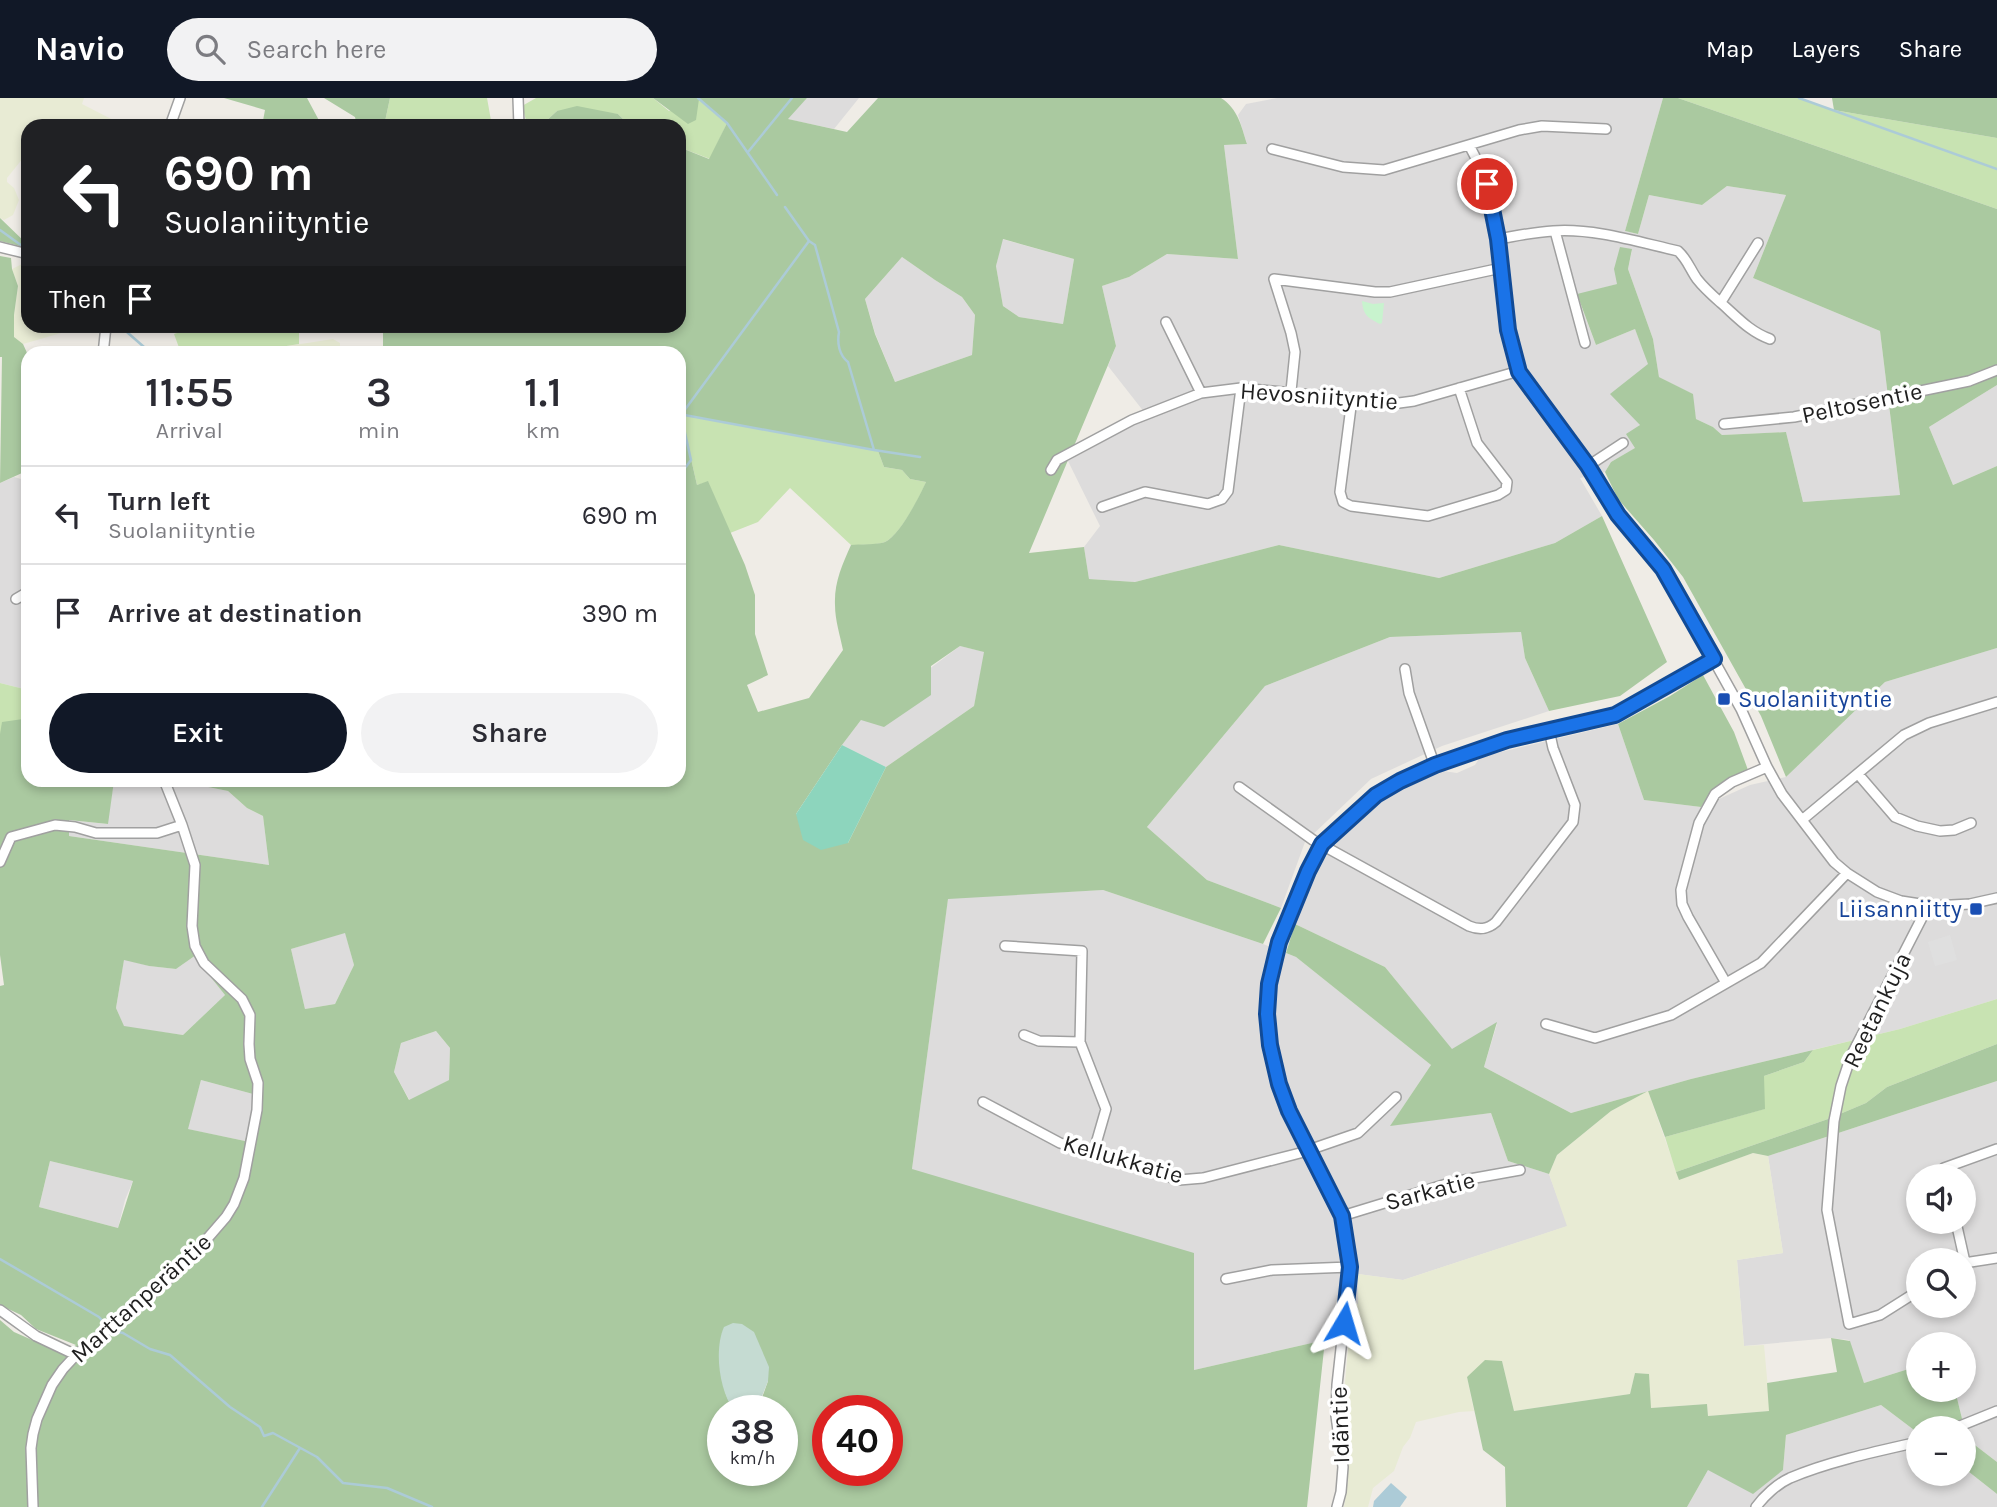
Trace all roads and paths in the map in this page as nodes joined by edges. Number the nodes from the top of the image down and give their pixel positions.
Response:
1 (180, 98) edge
2 (518, 98) edge
3 (172, 119) edge
4 (519, 119) edge
5 (1606, 129) dead end
6 (1469, 145) junction
7 (1272, 149) dead end
8 (1555, 230) junction
9 (1498, 239) junction
10 (1758, 243) dead end
11 (0, 247) edge
12 (21, 252) edge
13 (1501, 268) junction
14 (1721, 302) junction
15 (1166, 322) dead end
16 (1770, 340) dead end
17 (1585, 343) dead end
18 (1997, 370) edge
19 (1519, 372) junction
20 (1241, 388) junction
21 (1459, 388) junction
22 (1291, 391) junction
23 (1201, 393) junction
24 (1352, 399) junction
25 (1724, 424) dead end
26 (1623, 443) dead end
27 (1588, 466) junction
28 (1051, 470) dead end
29 (1102, 507) dead end
30 (21, 596) edge
31 (16, 599) dead end
32 (1714, 659) junction
33 (1405, 669) dead end
34 (1997, 702) edge
35 (1549, 730) junction
36 (1435, 765) junction
37 (1767, 767) junction
38 (1858, 774) junction
39 (167, 787) edge
40 (1239, 787) dead end
41 (1802, 820) junction
42 (1970, 823) dead end
43 (182, 825) junction
44 (1322, 844) junction
45 (0, 862) edge
46 (1847, 873) junction
47 (1997, 898) edge
48 (1928, 906) junction
49 (1005, 946) dead end
50 (1726, 983) junction
51 (1546, 1024) dead end
52 (1024, 1035) dead end
53 (1080, 1042) junction
54 (1396, 1097) dead end
55 (983, 1102) dead end
56 (1997, 1149) edge
57 (1310, 1150) junction
58 (1093, 1154) junction
59 (1955, 1164) edge
60 (1520, 1170) dead end
61 (1342, 1216) junction
62 (1997, 1258) edge
63 (1976, 1261) edge
64 (1350, 1267) junction
65 (1226, 1279) dead end
66 (1906, 1299) edge
67 (0, 1310) edge
68 (76, 1355) junction
69 (1997, 1411) edge
70 (1976, 1420) edge
71 (1906, 1445) edge
72 (33, 1507) edge
73 (1337, 1507) edge
74 (1756, 1507) edge

1 - 3 street
2 - 4 street
5 - 6 street
6 - 7 street
6 - 9 street
8 - 9 street
8 - 14 street
8 - 17 street
9 - 13 street
10 - 14 street
11 - 12 street
13 - 19 street
13 - 22 street
14 - 16 street
15 - 23 street
18 - 25 street, Peltosentie
19 - 21 street, Hevosniityntie
19 - 27 street
20 - 22 street, Hevosniityntie
20 - 23 street, Hevosniityntie
20 - 29 street
21 - 24 street, Hevosniityntie
21 - 24 street
22 - 24 street, Hevosniityntie
23 - 28 street, Hevosniityntie
26 - 27 street
27 - 32 street
30 - 31 street
32 - 35 street, Idäntie
32 - 37 street
33 - 36 street
34 - 38 street
35 - 36 street, Idäntie
35 - 44 street
36 - 44 street, Idäntie
37 - 41 street
37 - 50 street
38 - 41 street
38 - 42 street
39 - 43 street, Marttanperäntie
40 - 44 street
41 - 46 street
43 - 45 street
43 - 68 street, Marttanperäntie
44 - 57 street, Idäntie
46 - 48 street
46 - 50 street
47 - 48 street
48 - 66 street, Reetankuja
49 - 53 street
50 - 51 street
52 - 53 street
53 - 58 street
54 - 57 street, Kellukkatie
55 - 58 street, Kellukkatie
56 - 59 street
57 - 58 street, Kellukkatie
57 - 61 street, Idäntie
60 - 61 street, Sarkatie
61 - 64 street, Idäntie
62 - 63 street
64 - 65 street
64 - 73 street, Idäntie
67 - 68 street
68 - 72 street, Marttanperäntie
69 - 70 street
71 - 74 street

